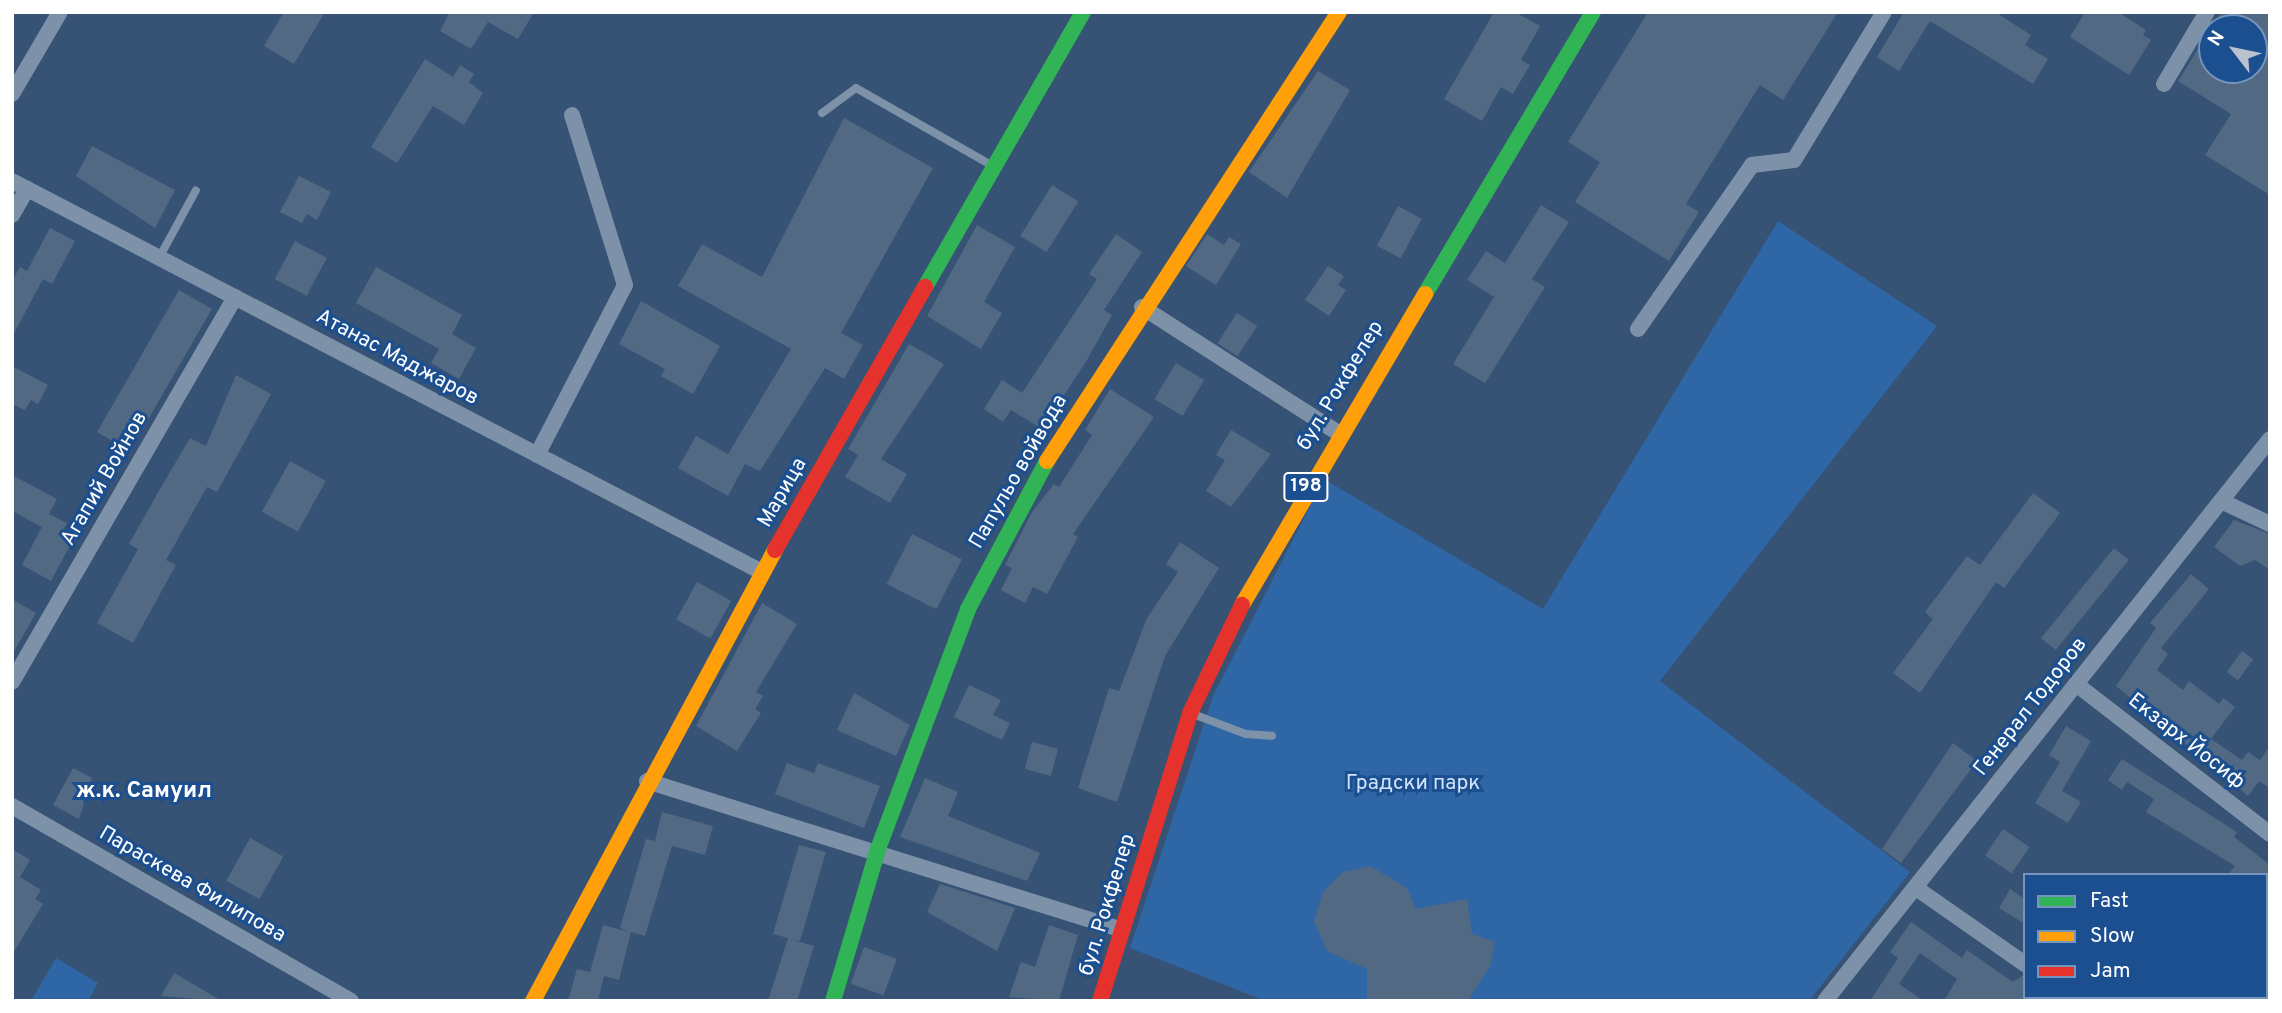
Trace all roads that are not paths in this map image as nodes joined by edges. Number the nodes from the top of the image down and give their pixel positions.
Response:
1 (60, 12) edge
2 (1083, 12) edge
3 (1339, 12) edge
4 (1593, 12) edge
5 (1884, 12) edge
6 (2207, 12) edge
7 (2164, 84) dead end
8 (12, 94) edge
9 (822, 113) dead end
10 (572, 115) dead end
11 (994, 166) junction
12 (20, 185) edge
13 (196, 190) dead end
14 (12, 215) edge
15 (159, 258) junction
16 (235, 297) junction
17 (1142, 307) junction
18 (1638, 329) dead end
19 (1337, 432) junction
20 (2270, 439) edge
21 (537, 455) junction
22 (2221, 501) junction
23 (2270, 524) edge
24 (762, 572) junction
25 (12, 682) edge
26 (2076, 684) junction
27 (1190, 713) junction
28 (1272, 736) dead end
29 (647, 781) junction
30 (12, 806) edge
31 (2270, 834) edge
32 (878, 849) junction
33 (1916, 887) junction
34 (1122, 930) junction
35 (2023, 963) edge
36 (351, 1001) edge
37 (533, 1001) edge
38 (833, 1001) edge
39 (1100, 1001) edge
40 (1825, 1001) edge

1 - 8 street
2 - 11 street, Марица
3 - 17 street, Папульо войвода
4 - 19 street, бул. Рокфелер / 198
5 - 18 street
6 - 7 street
9 - 11 lane
10 - 21 street
11 - 24 street, Марица
12 - 14 street
12 - 15 street, Атанас Маджаров
13 - 15 lane
15 - 16 street, Атанас Маджаров
16 - 21 street, Атанас Маджаров
16 - 25 street, Агапий Войнов
17 - 19 street
17 - 32 street, Папульо войвода
19 - 27 street, бул. Рокфелер / 198
20 - 22 street, Генерал Тодоров
21 - 24 street, Атанас Маджаров
22 - 23 street
22 - 26 street, Генерал Тодоров
24 - 29 street, Марица
26 - 31 street, Екзарх Йосиф
26 - 33 street, Генерал Тодоров
27 - 28 lane
27 - 34 street, бул. Рокфелер / 198
29 - 32 street
29 - 37 street, Марица
30 - 36 street, Параскева Филипова
32 - 34 street
32 - 38 street, Папульо войвода
33 - 35 street
33 - 40 street, Генерал Тодоров
34 - 39 street, бул. Рокфелер / 198

